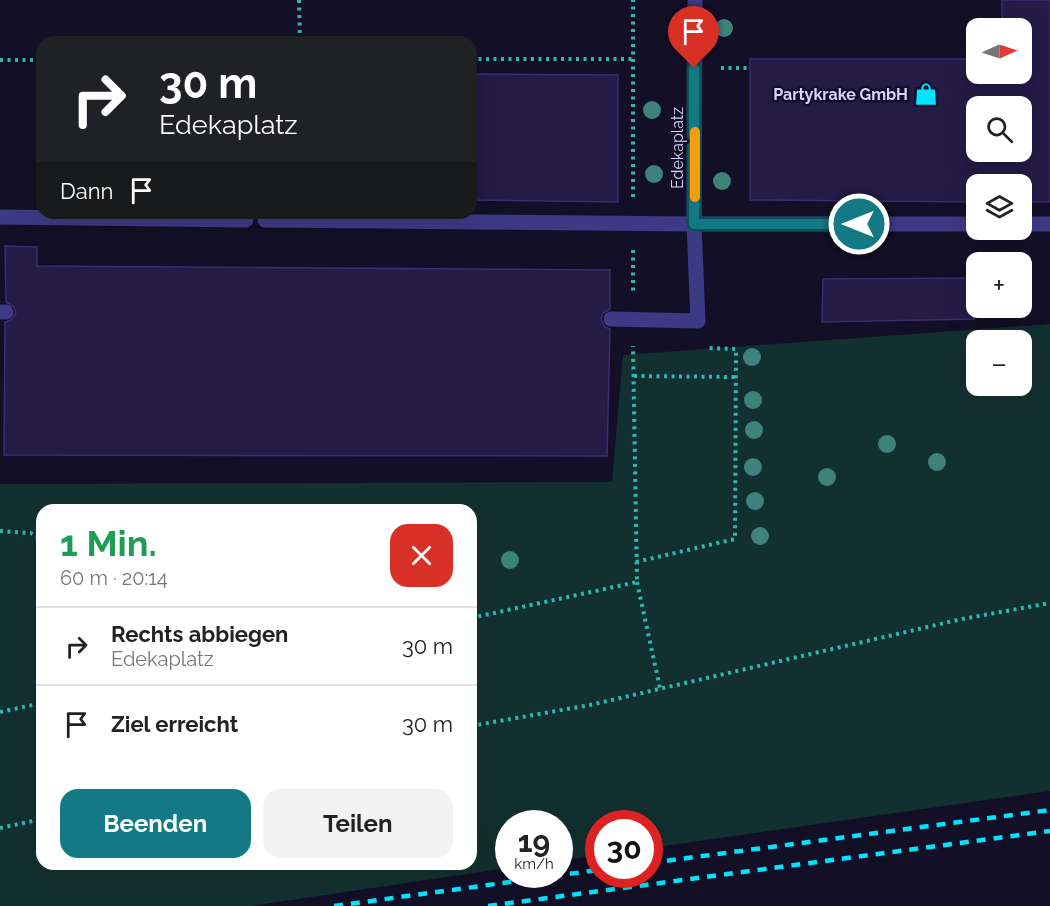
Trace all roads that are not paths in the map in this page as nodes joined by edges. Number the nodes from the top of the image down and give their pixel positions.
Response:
1 (695, 0) edge
2 (0, 217) edge
3 (36, 217) edge
4 (164, 219) edge
5 (246, 220) dead end
6 (265, 220) dead end
7 (694, 224) junction
8 (966, 224) edge
9 (1032, 224) edge
10 (1050, 224) edge
11 (611, 319) dead end

1 - 7 street, Edekaplatz
2 - 3 street
4 - 5 street
6 - 7 street
7 - 8 street
7 - 11 street, Edekaplatz
9 - 10 street

